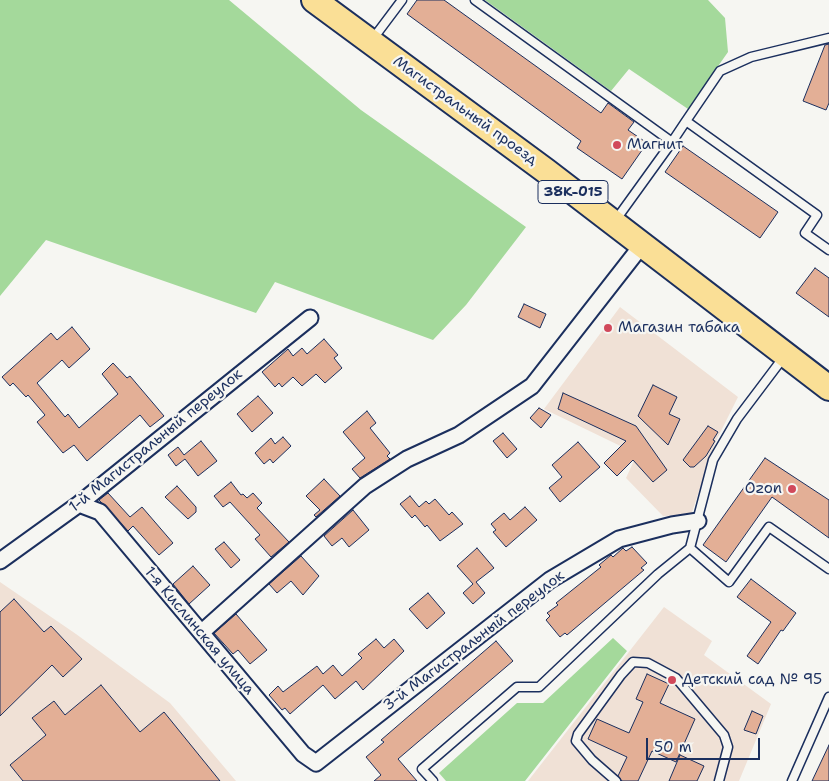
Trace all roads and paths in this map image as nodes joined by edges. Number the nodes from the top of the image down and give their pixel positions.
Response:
1 (314, 0) edge
2 (402, 0) edge
3 (475, 0) edge
4 (829, 38) edge
5 (371, 42) junction
6 (686, 121) junction
7 (672, 142) junction
8 (613, 224) junction
9 (642, 245) junction
10 (829, 250) edge
11 (310, 318) dead end
12 (786, 354) junction
13 (829, 388) edge
14 (79, 504) junction
15 (698, 522) junction
16 (690, 548) junction
17 (0, 562) edge
18 (829, 569) edge
19 (202, 632) junction
20 (829, 697) edge
21 (316, 763) joint
22 (433, 781) edge
23 (616, 781) edge
24 (719, 781) edge
25 (792, 781) edge

1 - 5 main road, Магистральный проезд / 38К-015
2 - 5 lane
3 - 7 lane
4 - 6 lane
5 - 8 main road, Магистральный проезд / 38К-015
6 - 7 lane
6 - 10 lane
7 - 8 lane
8 - 9 main road, Магистральный проезд / 38К-015
9 - 12 main road, Магистральный проезд / 38К-015
9 - 19 street
11 - 14 street, 1-й Магистральный переулок
12 - 13 main road, Магистральный проезд / 38К-015
12 - 15 lane
14 - 17 street, 1-й Магистральный переулок
14 - 19 street, 1-я Кислинская улица
15 - 16 lane
15 - 21 street, 3-й Магистральный переулок
16 - 18 lane
16 - 22 lane
19 - 21 street, 1-я Кислинская улица
20 - 25 lane
23 - 24 lane

